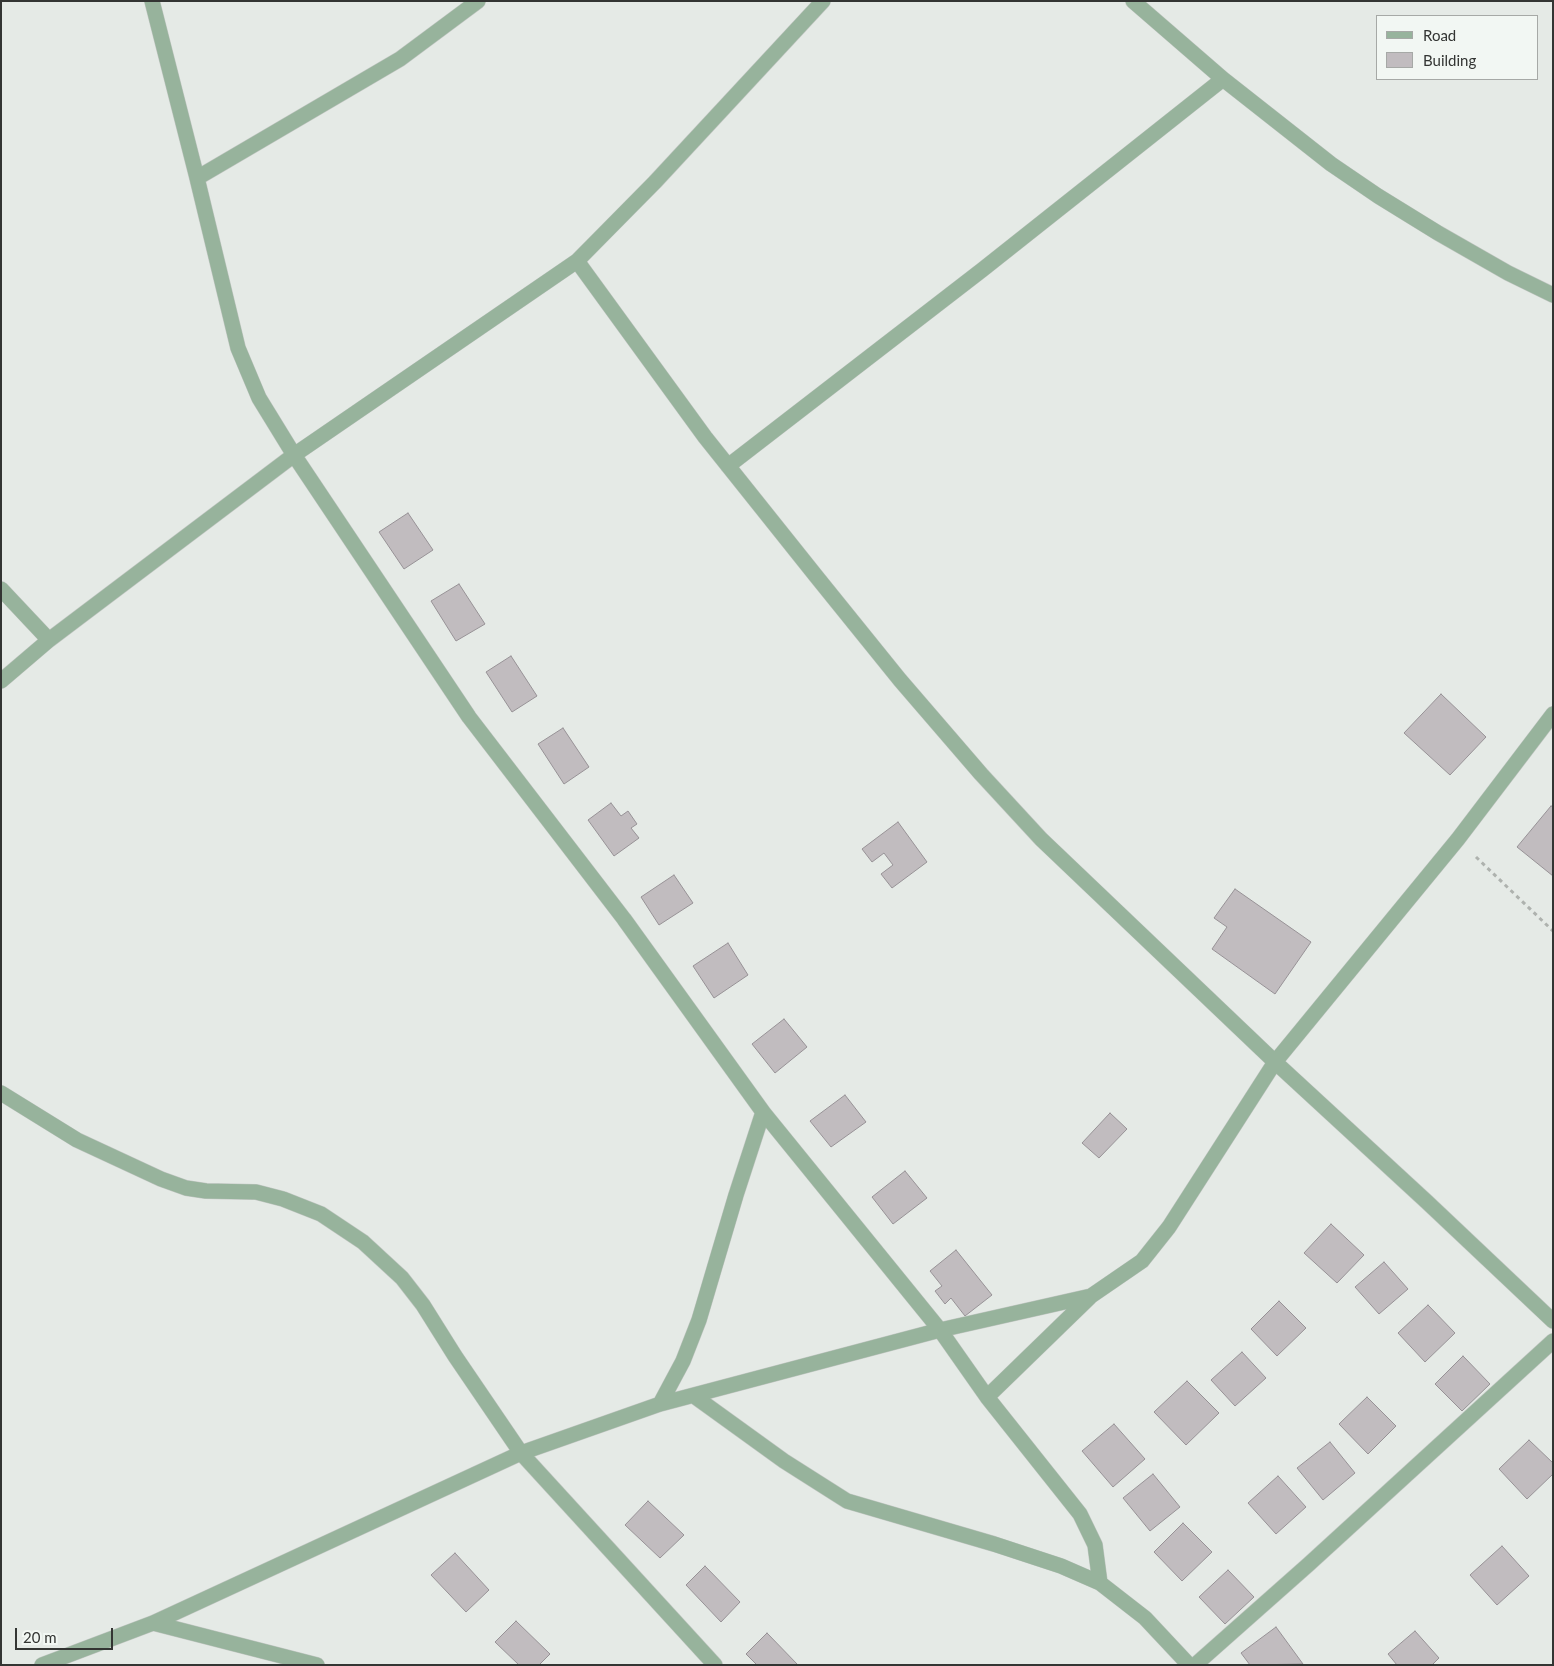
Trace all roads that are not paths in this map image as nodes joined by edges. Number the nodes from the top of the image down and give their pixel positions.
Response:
1 (152, 1) edge
2 (478, 1) edge
3 (823, 1) edge
4 (1133, 1) edge
5 (1223, 79) junction
6 (197, 178) junction
7 (577, 261) junction
8 (1553, 295) edge
9 (294, 454) junction
10 (728, 466) junction
11 (1, 589) edge
12 (49, 640) junction
13 (1, 681) edge
14 (1553, 714) edge
15 (1275, 1062) junction
16 (1, 1093) edge
17 (763, 1112) junction
18 (1091, 1296) junction
19 (1553, 1321) edge
20 (940, 1330) junction
21 (1553, 1340) edge
22 (694, 1396) junction
23 (988, 1397) junction
24 (660, 1404) junction
25 (521, 1453) junction
26 (1100, 1583) junction
27 (154, 1623) junction
28 (42, 1665) edge
29 (317, 1665) edge
30 (714, 1665) edge
31 (1189, 1665) edge
32 (1195, 1665) edge

1 - 6 street
2 - 6 street
3 - 7 street
4 - 5 street
5 - 8 street
5 - 10 street
6 - 9 street
7 - 9 street
7 - 10 street
9 - 12 street
9 - 17 street
10 - 15 street
11 - 12 street
12 - 13 street
14 - 15 street
15 - 18 street
15 - 19 street
16 - 25 street
17 - 20 street
17 - 24 street
18 - 20 street
18 - 23 street
20 - 22 street
20 - 23 street
21 - 32 street
22 - 24 street
22 - 26 street
23 - 26 street
24 - 25 street
25 - 27 street
25 - 30 street
26 - 31 street
27 - 28 street
27 - 29 street

